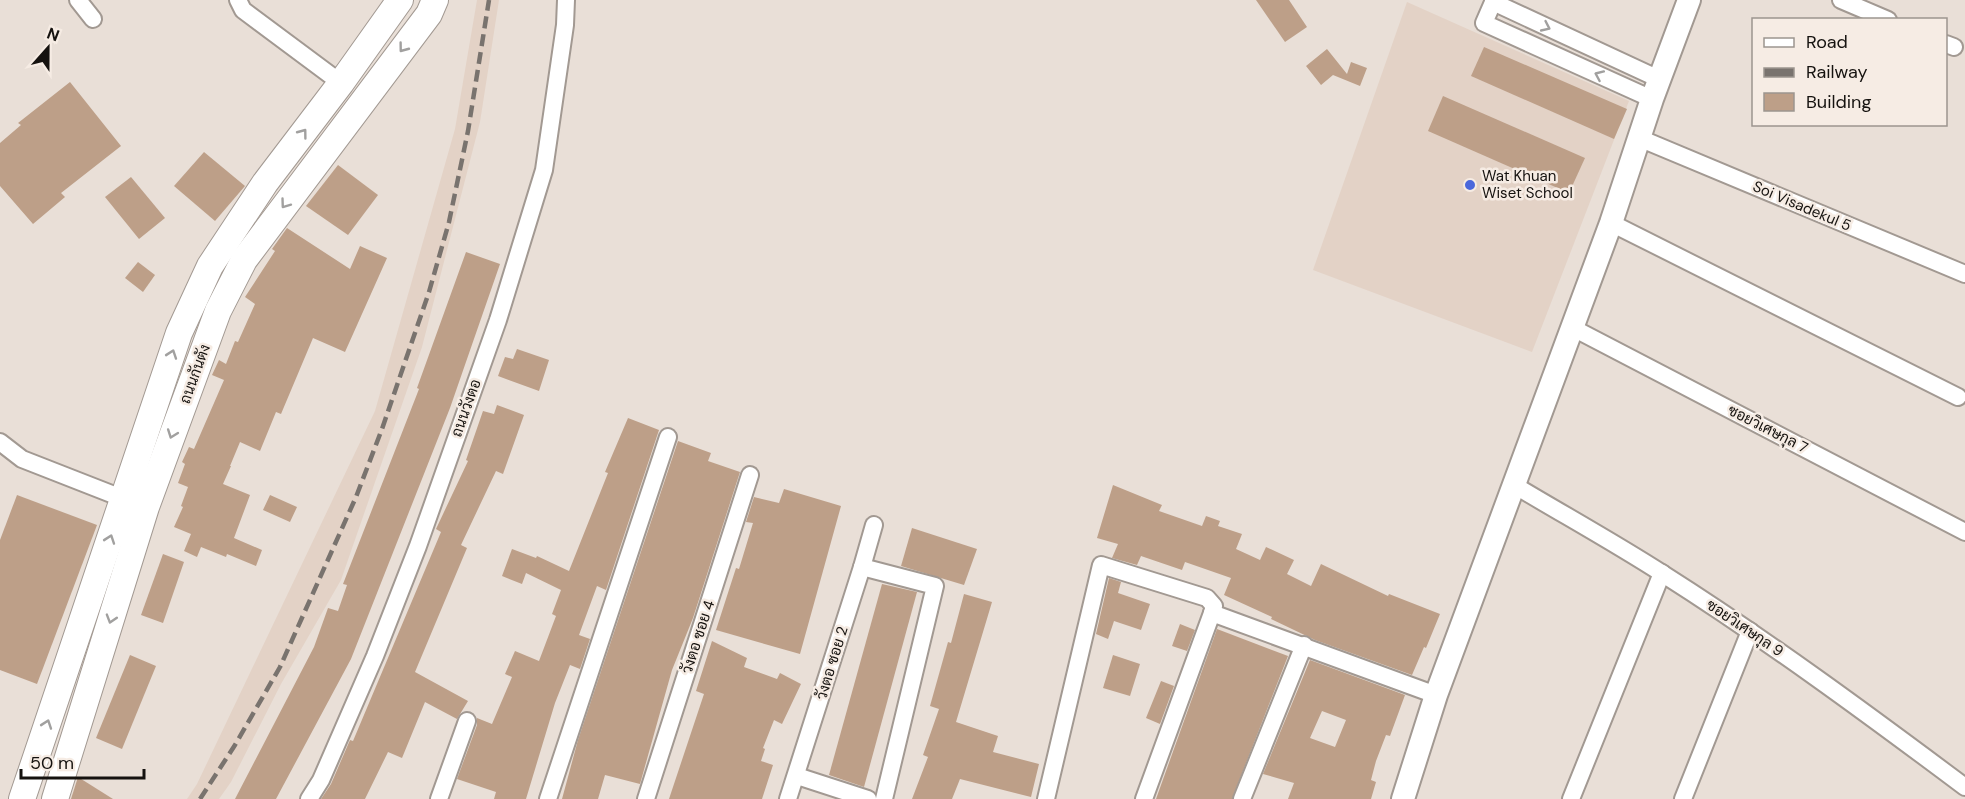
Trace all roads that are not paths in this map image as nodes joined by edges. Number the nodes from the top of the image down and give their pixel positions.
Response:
1 (78, 0) edge
2 (238, 0) edge
3 (400, 0) edge
4 (435, 0) edge
5 (566, 0) edge
6 (1689, 0) edge
7 (1841, 0) edge
8 (1494, 1) edge
9 (1883, 18) edge
10 (93, 19) dead end
11 (341, 83) junction
12 (1656, 89) junction
13 (1639, 138) junction
14 (1611, 223) junction
15 (1965, 274) edge
16 (1571, 327) junction
17 (1958, 397) dead end
18 (668, 437) dead end
19 (0, 442) edge
20 (750, 475) dead end
21 (1514, 485) junction
22 (134, 503) junction
23 (874, 525) dead end
24 (1965, 532) edge
25 (862, 567) junction
26 (1662, 573) junction
27 (1212, 613) junction
28 (1750, 631) junction
29 (1304, 645) junction
30 (1436, 695) junction
31 (467, 721) dead end
32 (797, 776) junction
33 (1965, 787) edge
34 (22, 799) edge
35 (55, 799) edge
36 (309, 799) edge
37 (439, 799) edge
38 (548, 799) edge
39 (646, 799) edge
40 (789, 799) edge
41 (868, 799) edge
42 (884, 799) edge
43 (1046, 799) edge
44 (1144, 799) edge
45 (1242, 799) edge
46 (1402, 799) edge
47 (1570, 799) edge
48 (1683, 799) edge

1 - 10 street
2 - 11 street
3 - 11 main road, ถนนกันตัง
4 -> 22 main road, ถนนกันตัง
5 - 36 street, ถนนวังตอ
6 - 12 street
7 - 9 street
8 - 12 street
22 -> 11 main road, ถนนกันตัง
12 - 13 street
13 - 14 street
13 - 15 street, Soi Visadekul 5
14 - 16 street
14 - 17 street
16 - 21 street
16 - 24 street, ซอยวิเศษกุล 7
18 - 38 street
19 - 22 street
20 - 39 street, วังตอ ซอย 4
21 - 26 street, ซอยวิเศษกุล 9
21 - 30 street
34 -> 22 main road, ถนนกันตัง
22 -> 35 main road, ถนนกันตัง
23 - 25 street, วังตอ ซอย 2
25 - 32 street, วังตอ ซอย 2
25 - 42 street
26 - 28 street, ซอยวิเศษกุล 9
26 - 47 street
27 - 29 street
27 - 43 street
27 - 44 street
28 - 33 street, ซอยวิเศษกุล 9
28 - 48 street
29 - 30 street
29 - 45 street
30 - 46 street
31 - 37 street
32 - 40 street, วังตอ ซอย 2
32 - 41 street

